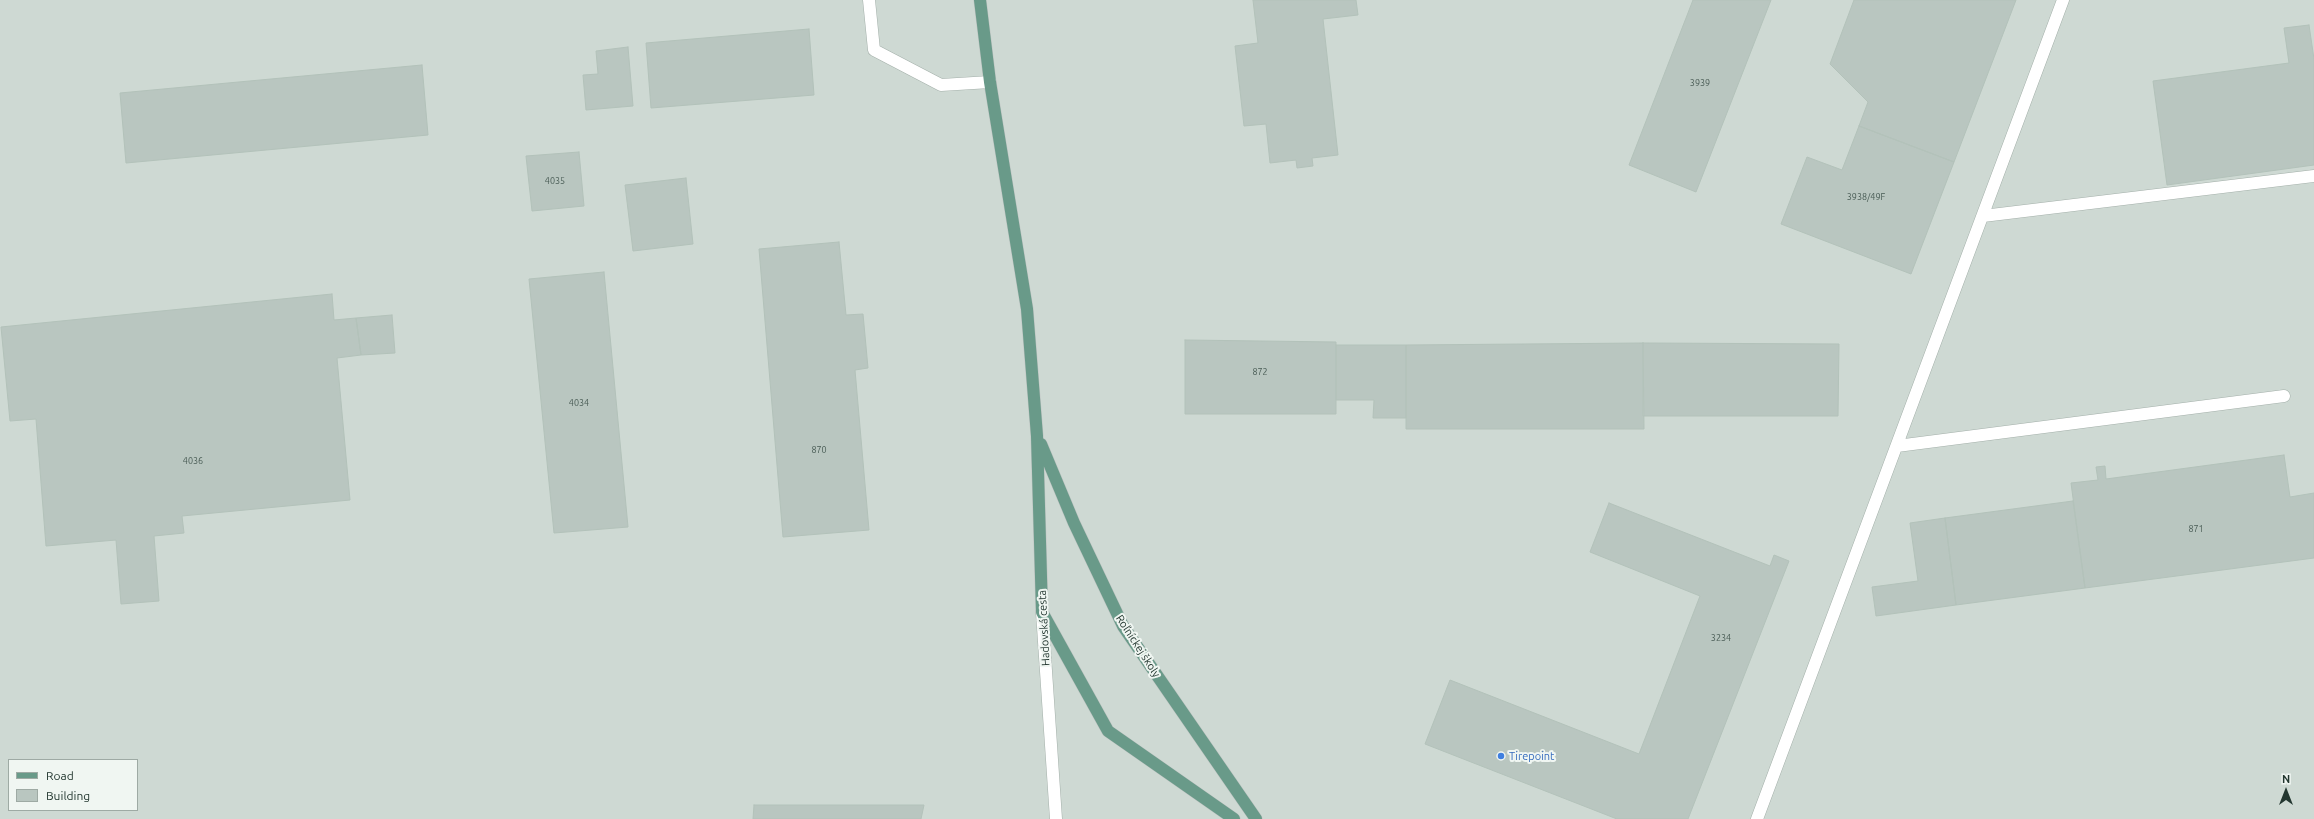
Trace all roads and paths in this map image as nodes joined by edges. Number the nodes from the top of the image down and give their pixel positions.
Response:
1 (869, 0) edge
2 (980, 0) edge
3 (2063, 0) edge
4 (990, 82) junction
5 (2314, 176) edge
6 (1983, 216) junction
7 (2284, 396) dead end
8 (1037, 436) junction
9 (1897, 446) junction
10 (1042, 612) junction
11 (1056, 819) edge
12 (1234, 819) edge
13 (1256, 819) edge
14 (1757, 819) edge

1 - 4 street
2 - 4 main road, Hadovská cesta
3 - 6 street
4 - 8 main road, Hadovská cesta
5 - 6 street
6 - 9 street
7 - 9 street
8 - 10 main road, Hadovská cesta
8 - 13 main road, Roľníckej školy
9 - 14 street
10 - 11 street, Hadovská cesta
10 - 12 main road

